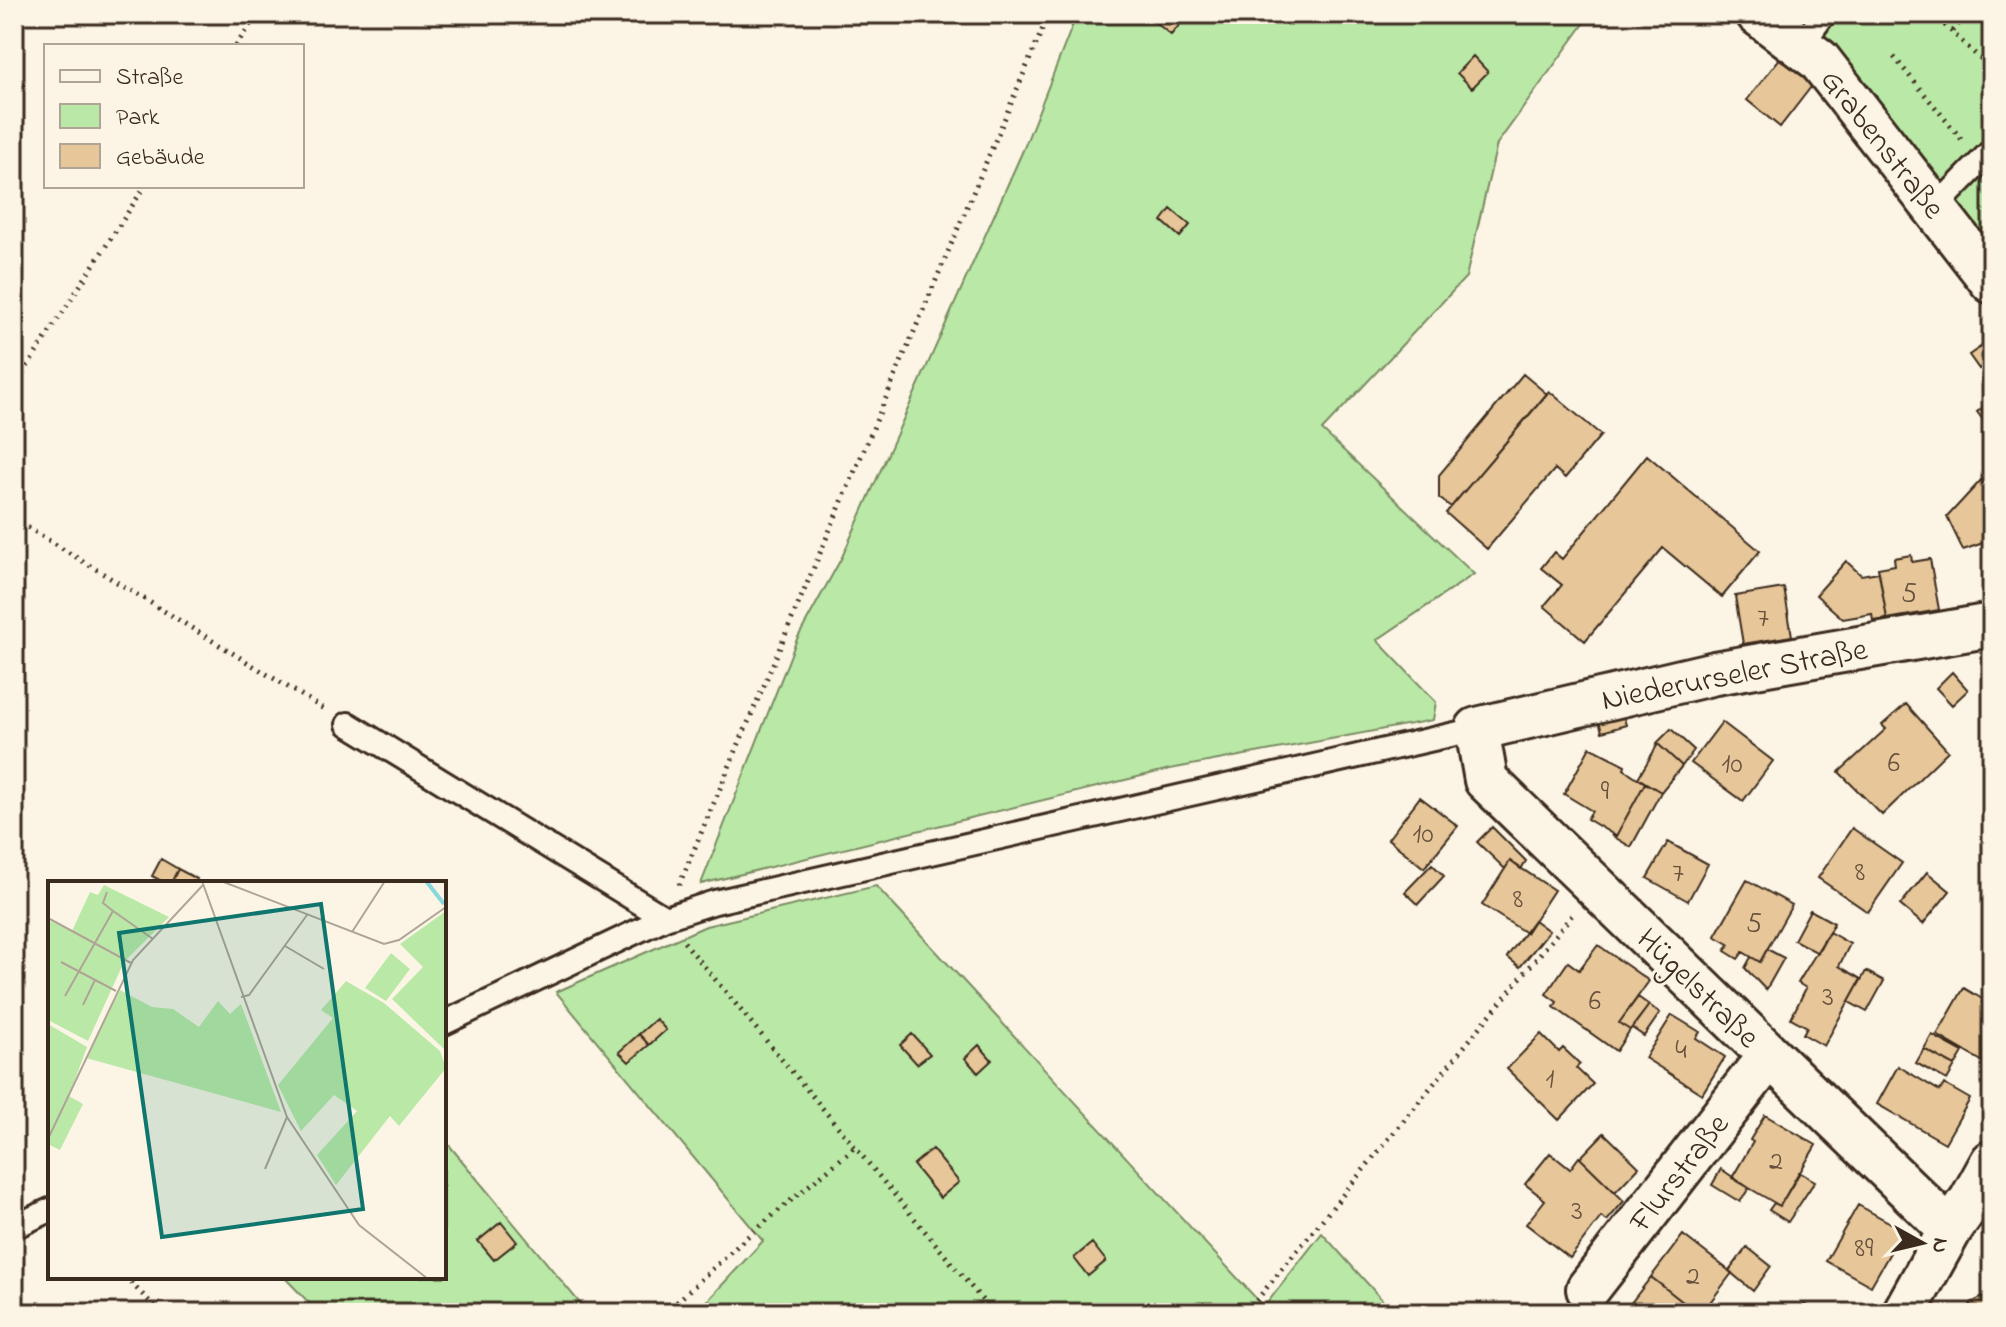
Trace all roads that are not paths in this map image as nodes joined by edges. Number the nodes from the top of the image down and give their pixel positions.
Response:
1 (1758, 14) edge
2 (1812, 30) edge
3 (1986, 156) edge
4 (1935, 208) junction
5 (1992, 282) edge
6 (1992, 625) edge
7 (348, 724) road end
8 (1477, 729) junction
9 (665, 918) junction
10 (446, 1022) edge
11 (1769, 1056) junction
12 (1992, 1162) edge
13 (48, 1211) edge
14 (14, 1227) edge
15 (1950, 1230) junction
16 (1588, 1289) dead end
17 (1904, 1313) edge

1 - 2 street, Grabenstraße
2 - 4 street, Grabenstraße
3 - 4 lane
4 - 5 street, Grabenstraße
6 - 8 street, Niederurseler Straße
7 - 9 lane
8 - 9 lane
8 - 11 street, Hügelstraße
9 - 10 lane
11 - 15 street, Hügelstraße
11 - 16 street, Flurstraße
12 - 15 street
13 - 14 lane
15 - 17 street

